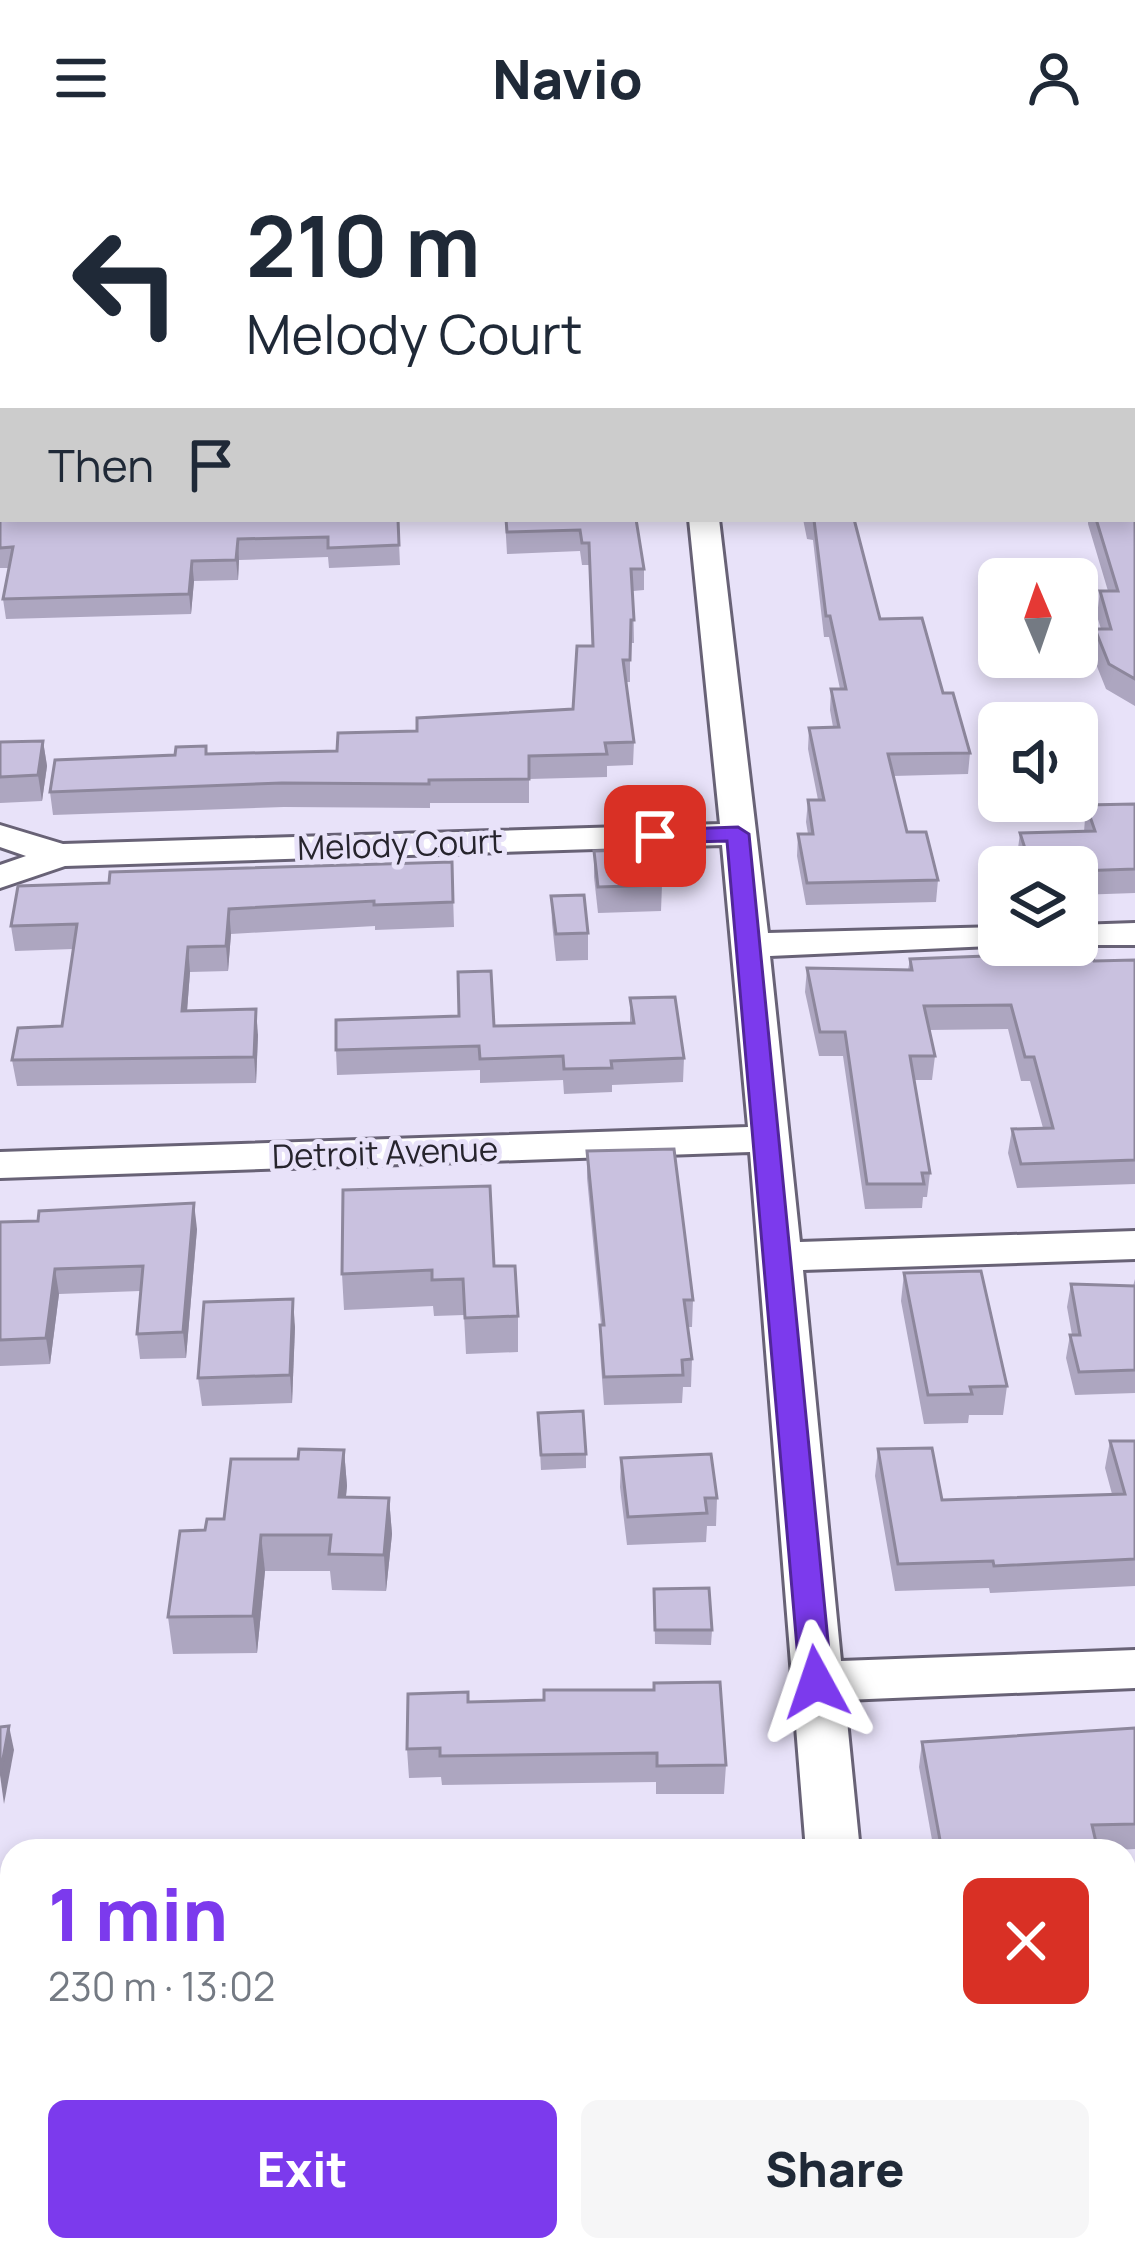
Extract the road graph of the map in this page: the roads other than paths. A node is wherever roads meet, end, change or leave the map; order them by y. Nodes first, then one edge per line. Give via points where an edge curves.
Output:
1 (704, 522) edge
2 (738, 834) junction
3 (0, 836) edge
4 (61, 855) junction
5 (0, 877) edge
6 (1135, 934) edge
7 (1098, 935) edge
8 (978, 939) edge
9 (748, 945) junction
10 (770, 1138) junction
11 (0, 1165) edge
12 (1135, 1244) edge
13 (780, 1257) junction
14 (1135, 1669) edge
15 (816, 1682) junction
16 (832, 1839) edge

1 - 2 street
2 - 4 street, Melody Court
2 - 9 street
3 - 4 street, Melody Court
4 - 5 street, Melody Court
6 - 7 street
8 - 9 street
9 - 10 street
10 - 11 street, Detroit Avenue
10 - 13 street
12 - 13 street
13 - 15 street
14 - 15 street
15 - 16 street

